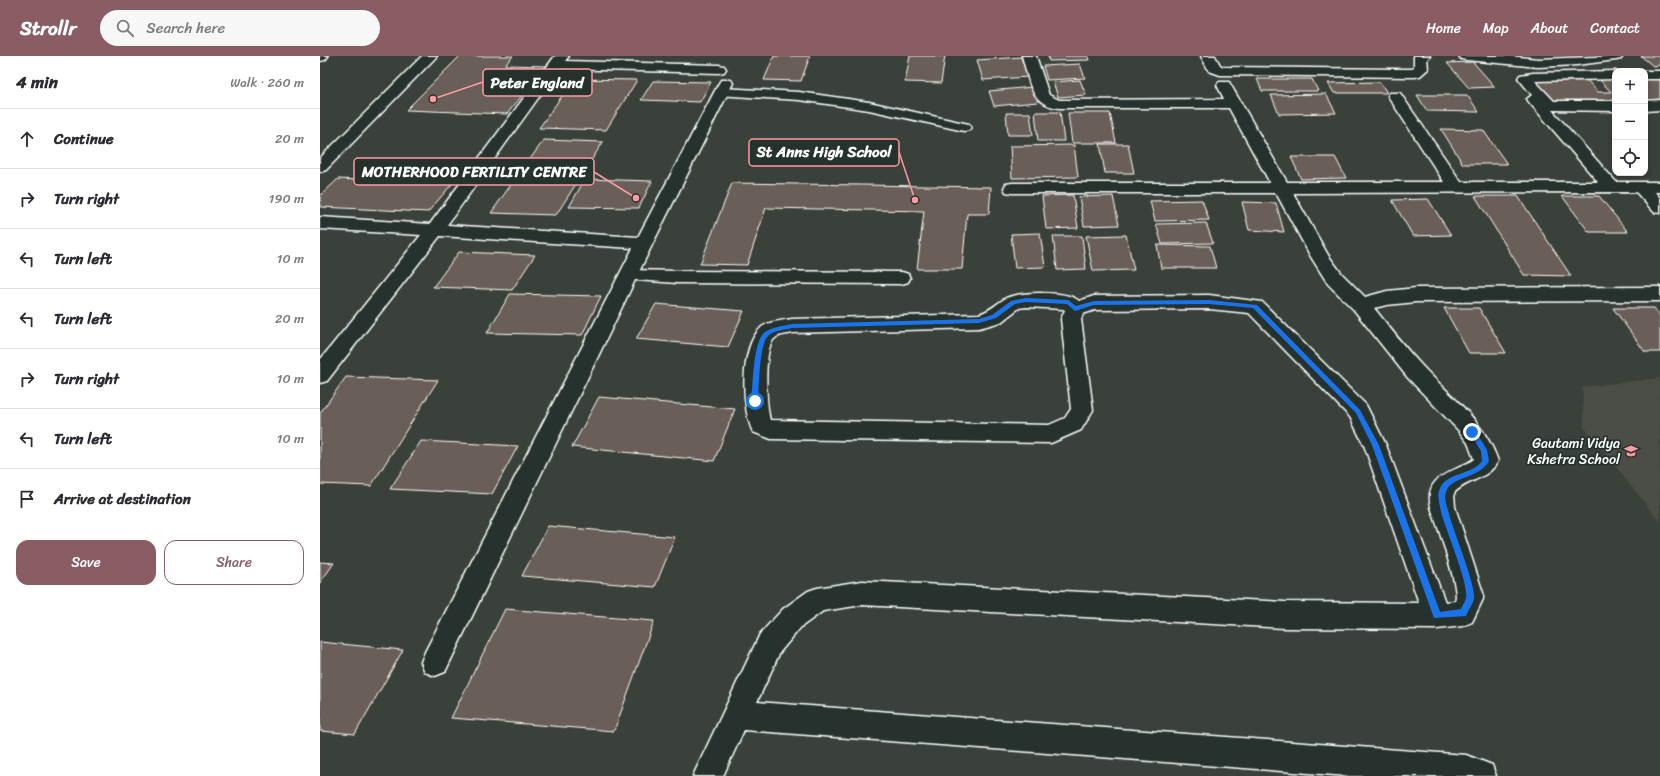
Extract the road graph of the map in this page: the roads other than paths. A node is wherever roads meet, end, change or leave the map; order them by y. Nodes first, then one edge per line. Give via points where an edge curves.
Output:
1 (430, 56) edge
2 (1029, 56) edge
3 (1208, 56) edge
4 (1423, 56) edge
5 (1466, 56) edge
6 (1616, 56) edge
7 (558, 61) edge
8 (1660, 74) edge
9 (1612, 75) edge
10 (1648, 75) edge
11 (722, 82) junction
12 (1519, 83) dead end
13 (1224, 84) dead end
14 (1395, 96) dead end
15 (1234, 103) junction
16 (1660, 105) edge
17 (1612, 106) edge
18 (1648, 106) edge
19 (964, 127) dead end
20 (320, 167) edge
21 (1455, 186) junction
22 (1611, 187) junction
23 (1641, 187) junction
24 (1660, 187) edge
25 (1012, 188) dead end
26 (1280, 189) junction
27 (1660, 208) edge
28 (320, 223) edge
29 (434, 231) junction
30 (644, 242) junction
31 (628, 275) junction
32 (902, 278) dead end
33 (1660, 294) edge
34 (1361, 305) junction
35 (1075, 308) junction
36 (320, 375) edge
37 (1437, 616) junction
38 (435, 662) dead end
39 (736, 715) junction
40 (708, 776) edge
41 (1481, 776) edge

1 - 20 street
2 - 15 street via 1042,96 1051,103
3 - 4 street via 1214,68 1220,71 1388,73 1418,72 1421,69 1420,58
5 - 6 street via 1538,63
7 - 11 street
7 - 29 street
8 - 10 street
9 - 17 street via 1525,78 1547,104 1553,106
11 - 19 lane via 876,107
11 - 30 street
12 - 22 street
13 - 15 street
14 - 21 street
15 - 26 street
16 - 18 street
21 - 22 street
21 - 26 street
22 - 23 street
23 - 24 street
23 - 27 street
25 - 26 street
26 - 34 street via 1335,279
28 - 29 street
29 - 30 street
29 - 36 street
30 - 31 street
31 - 32 lane
31 - 38 street
33 - 34 street via 1416,295 1387,298
34 - 37 street via 1415,373 1472,432 1484,450 1486,461 1481,468 1449,482 1442,492 1442,503 1468,584 1470,598 1463,613
35 - 35 street via 1071,320 1082,410 1073,424 1051,434 771,430 761,426 757,420 755,401 760,346 766,334 777,329 792,326 979,321 994,317 1013,302 1026,300 1068,302
35 - 37 street via 1094,303 1209,302 1255,307 1358,411 1375,445
37 - 39 street via 1285,615 862,593 817,600 792,618 770,643
39 - 40 street
39 - 41 street via 1466,770

